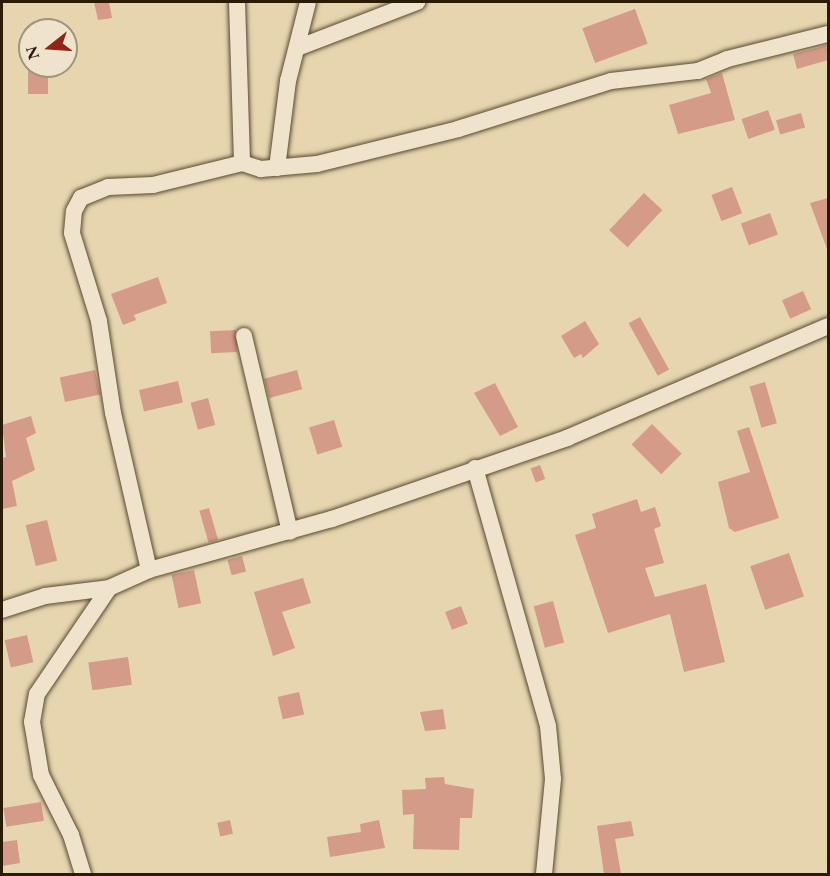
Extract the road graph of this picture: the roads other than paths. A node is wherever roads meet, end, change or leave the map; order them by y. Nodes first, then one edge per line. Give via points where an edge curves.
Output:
1 (237, 2) edge
2 (308, 2) edge
3 (417, 2) edge
4 (828, 34) edge
5 (297, 48) junction
6 (243, 163) junction
7 (277, 168) junction
8 (828, 326) edge
9 (244, 336) dead end
10 (475, 468) junction
11 (290, 532) junction
12 (148, 570) junction
13 (109, 588) junction
14 (2, 610) edge
15 (83, 874) edge
16 (544, 874) edge

1 - 6 street
2 - 5 street
3 - 5 street
4 - 7 street via 727,59 698,71 611,81 458,129 317,164
5 - 7 street
6 - 7 street
6 - 12 street via 153,185 93,191 74,211 77,256 101,331 113,413
8 - 10 street via 640,410
9 - 11 street
10 - 11 street
10 - 16 street via 548,726 553,779
11 - 12 street
12 - 13 street
13 - 14 street via 45,596
13 - 15 street via 37,694 32,722 41,775 71,835

